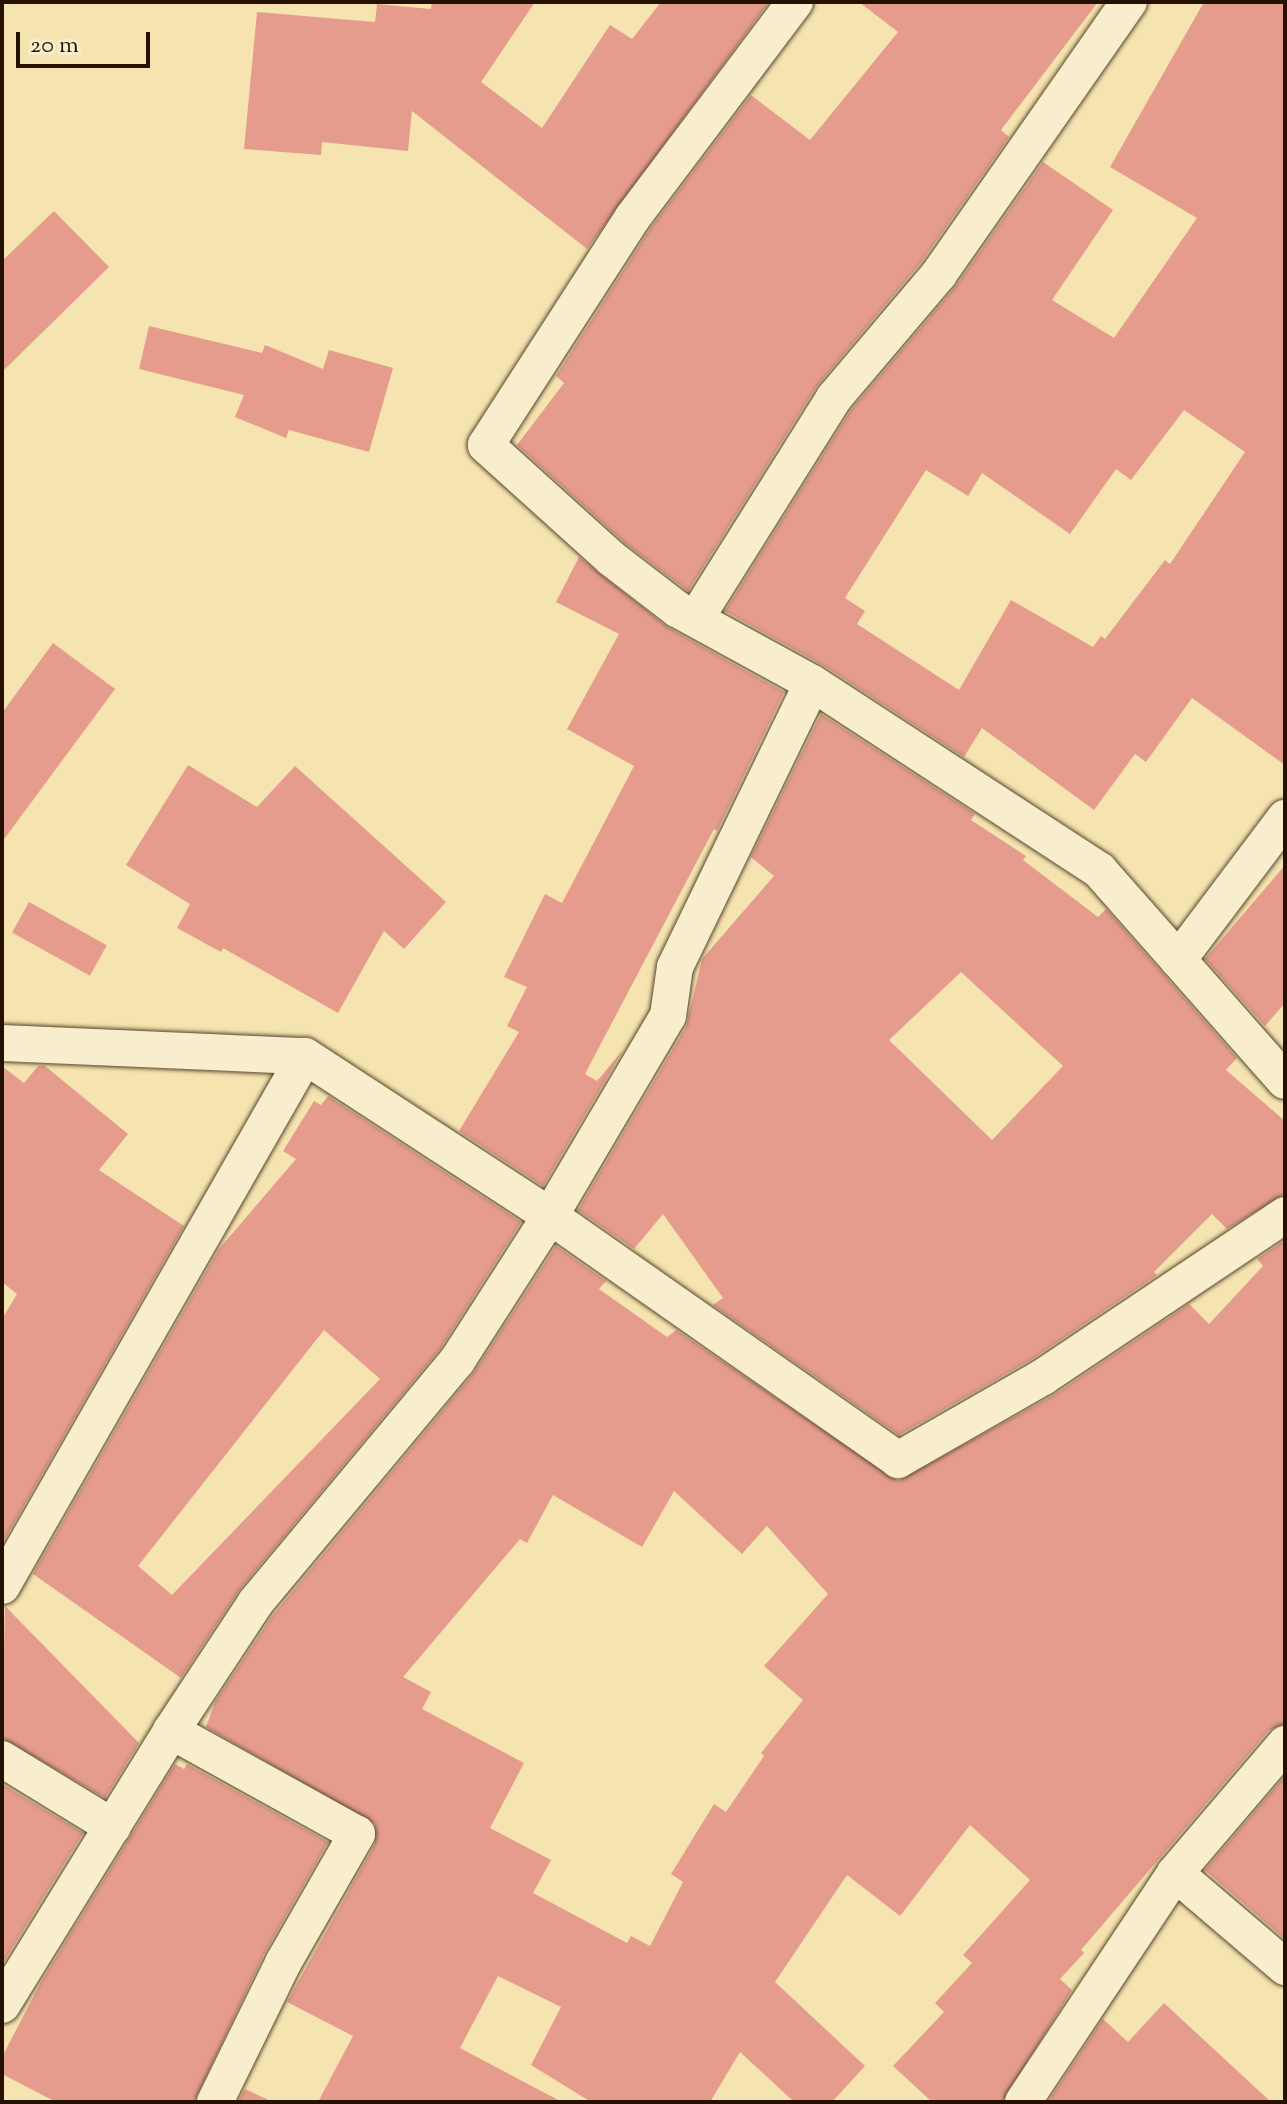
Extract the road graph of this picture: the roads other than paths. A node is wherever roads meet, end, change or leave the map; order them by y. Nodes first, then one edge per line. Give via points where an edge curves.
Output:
1 (795, 2) edge
2 (1129, 2) edge
3 (696, 618) junction
4 (812, 683) junction
5 (1285, 818) edge
6 (1178, 960) junction
7 (2, 1043) edge
8 (305, 1056) junction
9 (1285, 1081) edge
10 (1285, 1215) edge
11 (550, 1216) junction
12 (2, 1586) edge
13 (171, 1731) junction
14 (1285, 1744) edge
15 (2, 1759) edge
16 (113, 1827) junction
17 (1175, 1873) junction
18 (1285, 1967) edge
19 (2, 2005) edge
20 (215, 2102) edge
21 (1023, 2102) edge

1 - 3 street via 633,217 486,445 612,559
2 - 3 street via 939,274 834,398
3 - 4 street
4 - 6 street via 1099,870
4 - 11 street via 675,967 668,1016
5 - 6 street
6 - 9 street
7 - 8 street
8 - 11 street
8 - 12 street
10 - 11 street via 1043,1377 898,1460
11 - 13 street via 457,1361 256,1602
13 - 16 street
13 - 20 street via 357,1834 283,1963
14 - 17 street
15 - 16 street
16 - 19 street
17 - 18 street
17 - 21 street

